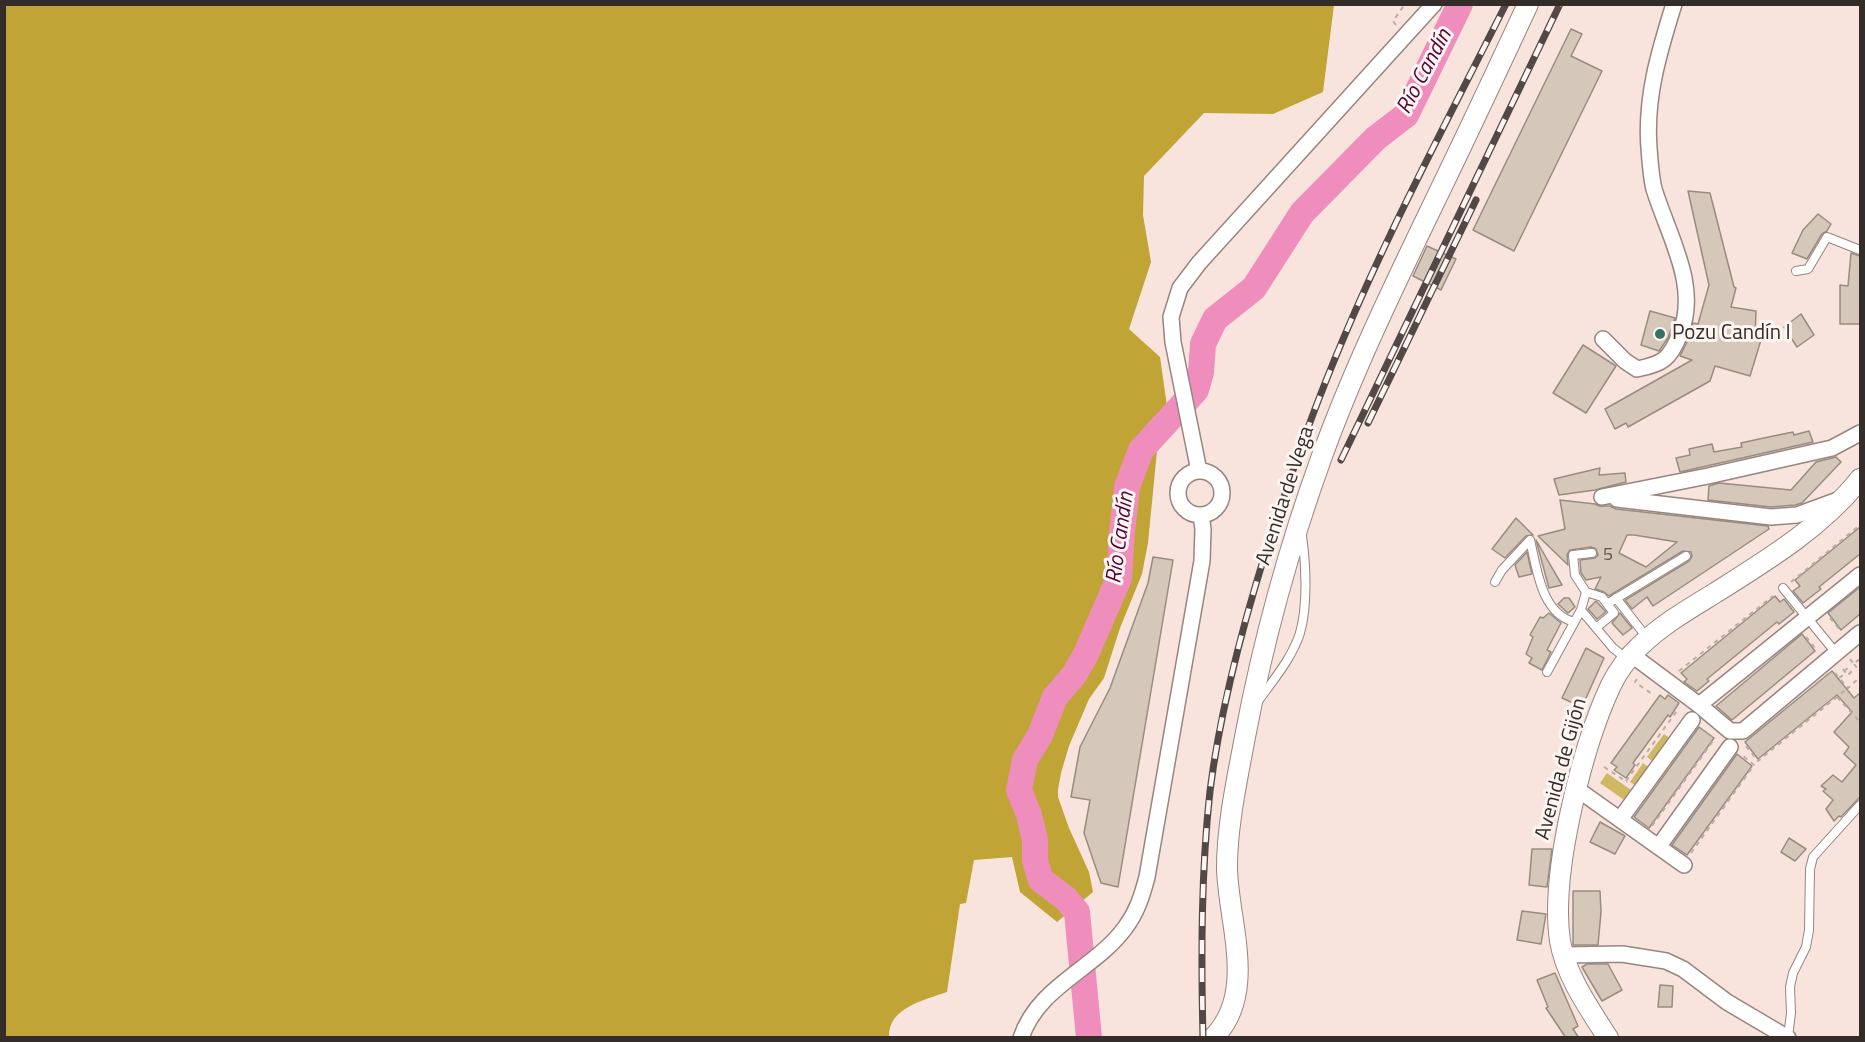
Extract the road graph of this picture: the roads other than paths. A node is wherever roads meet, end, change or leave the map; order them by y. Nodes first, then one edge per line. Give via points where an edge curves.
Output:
1 (1434, 4) edge
2 (1528, 4) edge
3 (1674, 4) edge
4 (1860, 250) edge
5 (1796, 271) dead end
6 (1603, 339) dead end
7 (1860, 433) edge
8 (1198, 471) junction
9 (1860, 479) edge
10 (1840, 499) junction
11 (1201, 515) junction
12 (1300, 524) junction
13 (1592, 554) dead end
14 (1686, 556) dead end
15 (1860, 575) edge
16 (1495, 582) dead end
17 (1781, 590) road end
18 (1586, 592) junction
19 (1616, 598) junction
20 (1607, 604) junction
21 (1581, 610) junction
22 (1574, 622) junction
23 (1802, 622) junction
24 (1596, 628) junction
25 (1854, 630) edge
26 (1648, 639) junction
27 (1826, 655) junction
28 (1633, 663) junction
29 (1547, 672) dead end
30 (1699, 705) junction
31 (1250, 711) junction
32 (1692, 720) road end
33 (1736, 737) junction
34 (1577, 789) junction
35 (1860, 805) edge
36 (1621, 818) junction
37 (1659, 846) junction
38 (1685, 862) road end
39 (1564, 955) junction
40 (1215, 1035) edge
41 (1788, 1037) edge
42 (1021, 1038) edge
43 (1608, 1038) edge

1 - 8 street via 1198,263 1180,288 1171,317 1173,342
2 - 12 street, Avenida de Vega via 1366,348 1322,455
3 - 6 street via 1650,95 1649,147 1654,187 1687,294 1684,326 1673,352 1656,365 1637,369
4 - 5 lane via 1827,237 1808,269
7 - 10 street via 1832,448 1602,497 1771,517 1797,515
8 - 11 street via 1185,477 1178,498 1186,511
8 - 11 street via 1217,478 1222,491 1219,505
9 - 10 street, Avenida de Gijón
10 - 26 street, Avenida de Gijón via 1782,549
11 - 42 street via 1202,561 1141,900 1114,940 1034,1012
12 - 31 street, Avenida de Vega
12 - 31 lane via 1305,596 1300,633 1283,667
13 - 18 lane via 1573,555 1575,575
14 - 19 lane
15 - 23 street
16 - 22 lane via 1530,540 1544,592 1554,612
17 - 23 lane
18 - 20 lane via 1602,597
18 - 21 lane
19 - 20 lane
19 - 26 lane
20 - 24 lane via 1614,613
21 - 22 lane
21 - 24 lane
22 - 29 lane
23 - 27 lane
23 - 30 street
24 - 28 lane
25 - 27 street
26 - 28 street, Avenida de Gijón
27 - 33 street
28 - 30 street
28 - 34 street, Avenida de Gijón via 1612,683
30 - 33 street
31 - 40 street, Avenida de Vega via 1227,869 1238,959 1236,985 1232,1007
32 - 36 street
33 - 37 street
34 - 36 street
34 - 39 street, Avenida de Gijón via 1564,848 1560,890
35 - 41 lane via 1813,857 1809,930 1790,987
36 - 37 street
37 - 38 street
39 - 41 street via 1622,954 1666,961
39 - 43 street, Avenida de Gijón

